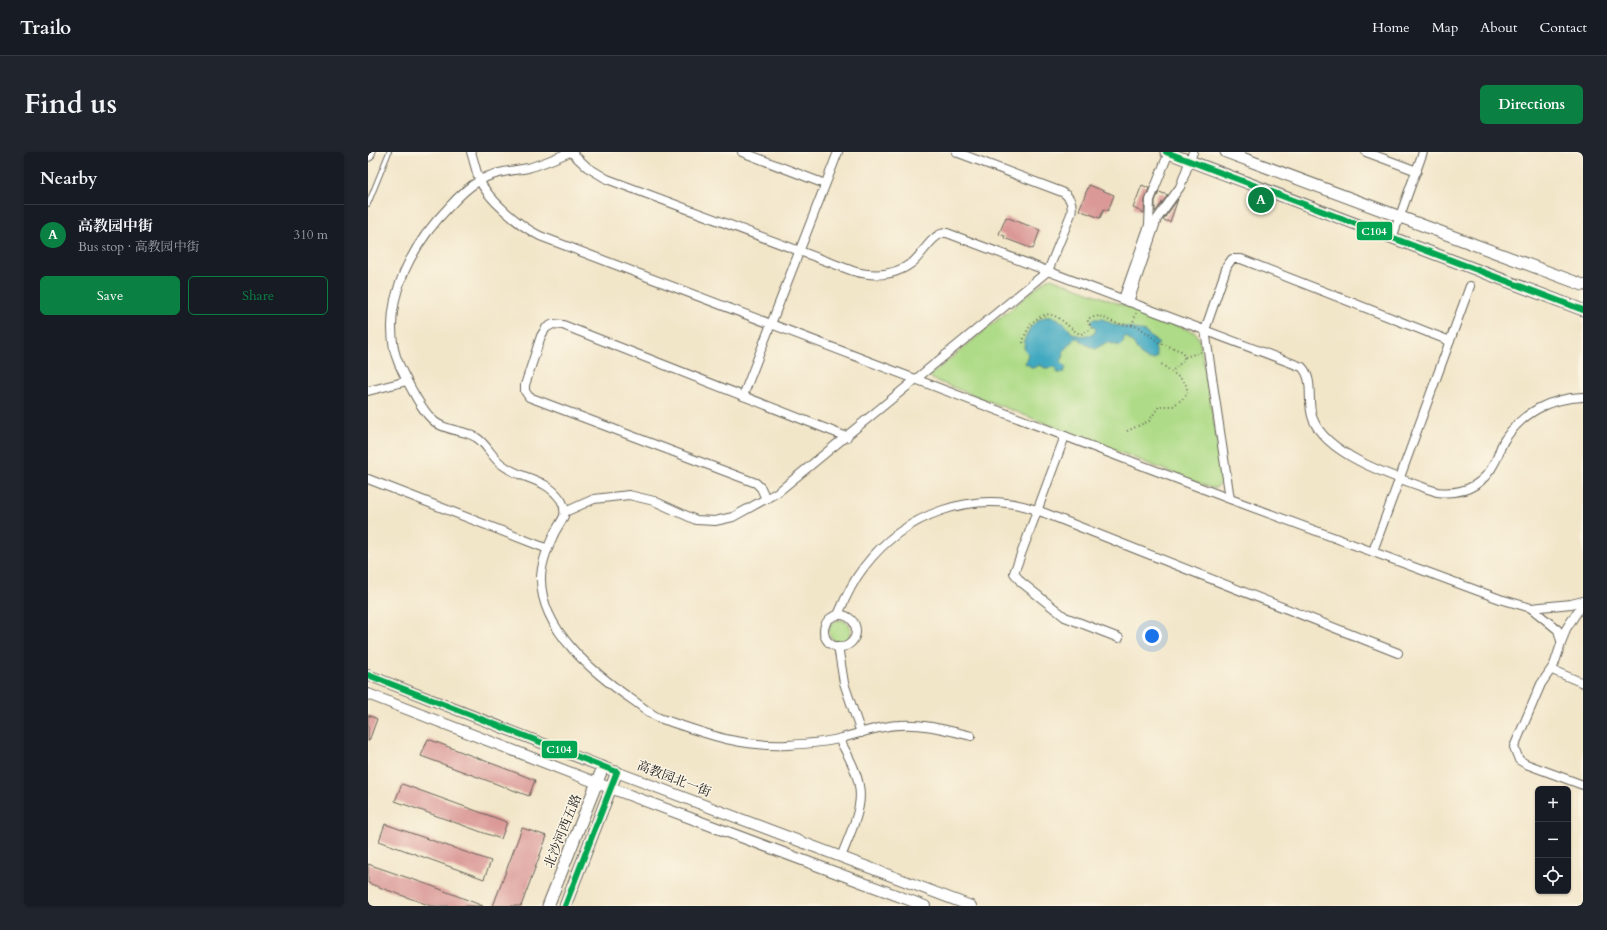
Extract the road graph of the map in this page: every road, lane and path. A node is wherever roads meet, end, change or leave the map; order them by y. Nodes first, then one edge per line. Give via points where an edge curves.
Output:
1 (369, 152) edge
2 (389, 152) edge
3 (472, 152) edge
4 (570, 152) edge
5 (742, 152) edge
6 (838, 152) edge
7 (956, 152) edge
8 (1168, 152) edge
9 (1226, 152) edge
10 (1366, 152) edge
11 (1423, 152) edge
12 (368, 155) edge
13 (557, 155) edge
14 (1191, 157) edge
15 (1417, 171) junction
16 (480, 180) junction
17 (825, 184) junction
18 (368, 204) edge
19 (1400, 216) junction
20 (1392, 238) junction
21 (799, 251) junction
22 (1048, 271) junction
23 (1583, 285) edge
24 (1470, 286) dead end
25 (1126, 300) junction
26 (1138, 305) junction
27 (1583, 310) edge
28 (771, 323) junction
29 (1132, 325) junction
30 (1205, 330) junction
31 (1450, 341) junction
32 (1024, 343) dead end
33 (1208, 350) junction
34 (1185, 357) junction
35 (1160, 363) dead end
36 (1171, 372) junction
37 (916, 380) junction
38 (407, 381) junction
39 (368, 391) edge
40 (743, 396) junction
41 (1583, 397) edge
42 (1127, 431) dead end
43 (1065, 436) junction
44 (847, 437) junction
45 (1401, 478) junction
46 (368, 479) edge
47 (766, 499) junction
48 (1230, 499) junction
49 (1037, 510) junction
50 (565, 512) junction
51 (548, 549) junction
52 (1373, 551) junction
53 (1583, 602) edge
54 (1531, 608) junction
55 (838, 614) junction
56 (1119, 638) dead end
57 (1561, 641) junction
58 (838, 646) junction
59 (1398, 653) dead end
60 (1552, 670) junction
61 (368, 675) edge
62 (1583, 683) edge
63 (368, 694) edge
64 (861, 733) junction
65 (971, 736) dead end
66 (839, 739) junction
67 (603, 767) junction
68 (617, 772) junction
69 (597, 784) junction
70 (1583, 785) edge
71 (611, 789) junction
72 (841, 857) junction
73 (548, 906) edge
74 (565, 906) edge
75 (925, 906) edge
76 (971, 906) edge

1 - 12 main road
2 - 18 lane
3 - 16 street
4 - 13 street
4 - 21 street via 587,167 607,178
5 - 17 street
6 - 17 street
7 - 22 street via 1062,192 1070,199 1072,214
8 - 14 main road
8 - 25 street via 1150,200 1149,225
9 - 19 main road
10 - 15 street
11 - 15 street
13 - 16 street via 527,168 495,174
14 - 20 main road
14 - 25 street via 1177,193 1157,219
15 - 19 street
16 - 28 street via 499,206 540,236
16 - 38 street via 462,194 434,223 406,267 397,294 393,326 395,352
17 - 21 street
19 - 20 street
19 - 23 main road
20 - 27 main road
21 - 22 street via 860,273 893,273 912,263 937,236 944,233
21 - 28 street
22 - 25 street
22 - 37 street
24 - 31 street
25 - 26 street
26 - 29 path
26 - 30 street
28 - 37 street
28 - 40 street
29 - 32 path via 1114,323 1104,316 1092,316 1088,321 1091,330 1082,334 1058,317 1047,315 1031,324 1024,337
29 - 34 path via 1144,330 1160,343 1176,348
30 - 31 street via 1227,266 1236,258
30 - 33 street
30 - 45 street via 1302,367 1309,377 1311,415 1325,437 1350,457
31 - 45 street
33 - 34 path
33 - 48 street
34 - 36 path
35 - 36 path
36 - 42 path via 1187,384 1188,391 1185,397 1173,406 1159,406 1149,421
37 - 43 street
37 - 44 street
38 - 39 street
38 - 50 street via 433,420 443,427 478,438 501,465 515,473 532,477 548,487 560,499
40 - 44 street
40 - 47 street via 559,323 543,332 524,388 532,398 756,483
41 - 45 street via 1548,403 1526,417 1504,440 1495,462 1482,481 1470,488 1451,494 1437,492
43 - 48 street
43 - 49 street
44 - 47 street via 787,486
45 - 52 street
46 - 51 street
47 - 50 street via 733,517 715,521 696,520 654,501 629,495 594,499
48 - 52 street
49 - 55 street via 1010,502 982,501 950,507 926,516 886,544 870,560 858,576
49 - 56 street via 1015,568 1016,577 1065,617
49 - 59 street
50 - 51 street
51 - 66 street via 542,584 548,610 557,628 592,669 658,717 711,737 741,743 788,745
52 - 54 street via 1500,599
53 - 54 street
53 - 57 street
54 - 57 street via 1558,630
55 - 58 street via 828,620 824,629 830,644
55 - 58 street via 852,620 856,630 850,643
57 - 60 street
58 - 64 street via 844,683
60 - 62 street
60 - 70 street via 1541,684 1515,742 1514,752 1519,760 1526,764
61 - 67 street, 高教园北一街
63 - 69 street
64 - 65 street via 886,726 912,724
64 - 66 street
66 - 72 street via 857,775 862,796 857,817
67 - 68 street, 高教园北一街
67 - 69 main road, 北沙河西五路
68 - 71 main road
68 - 72 street, 高教园北一街
69 - 71 street
69 - 73 main road, 北沙河西五路
71 - 74 main road
71 - 75 street
72 - 76 street, 高教园北一街

